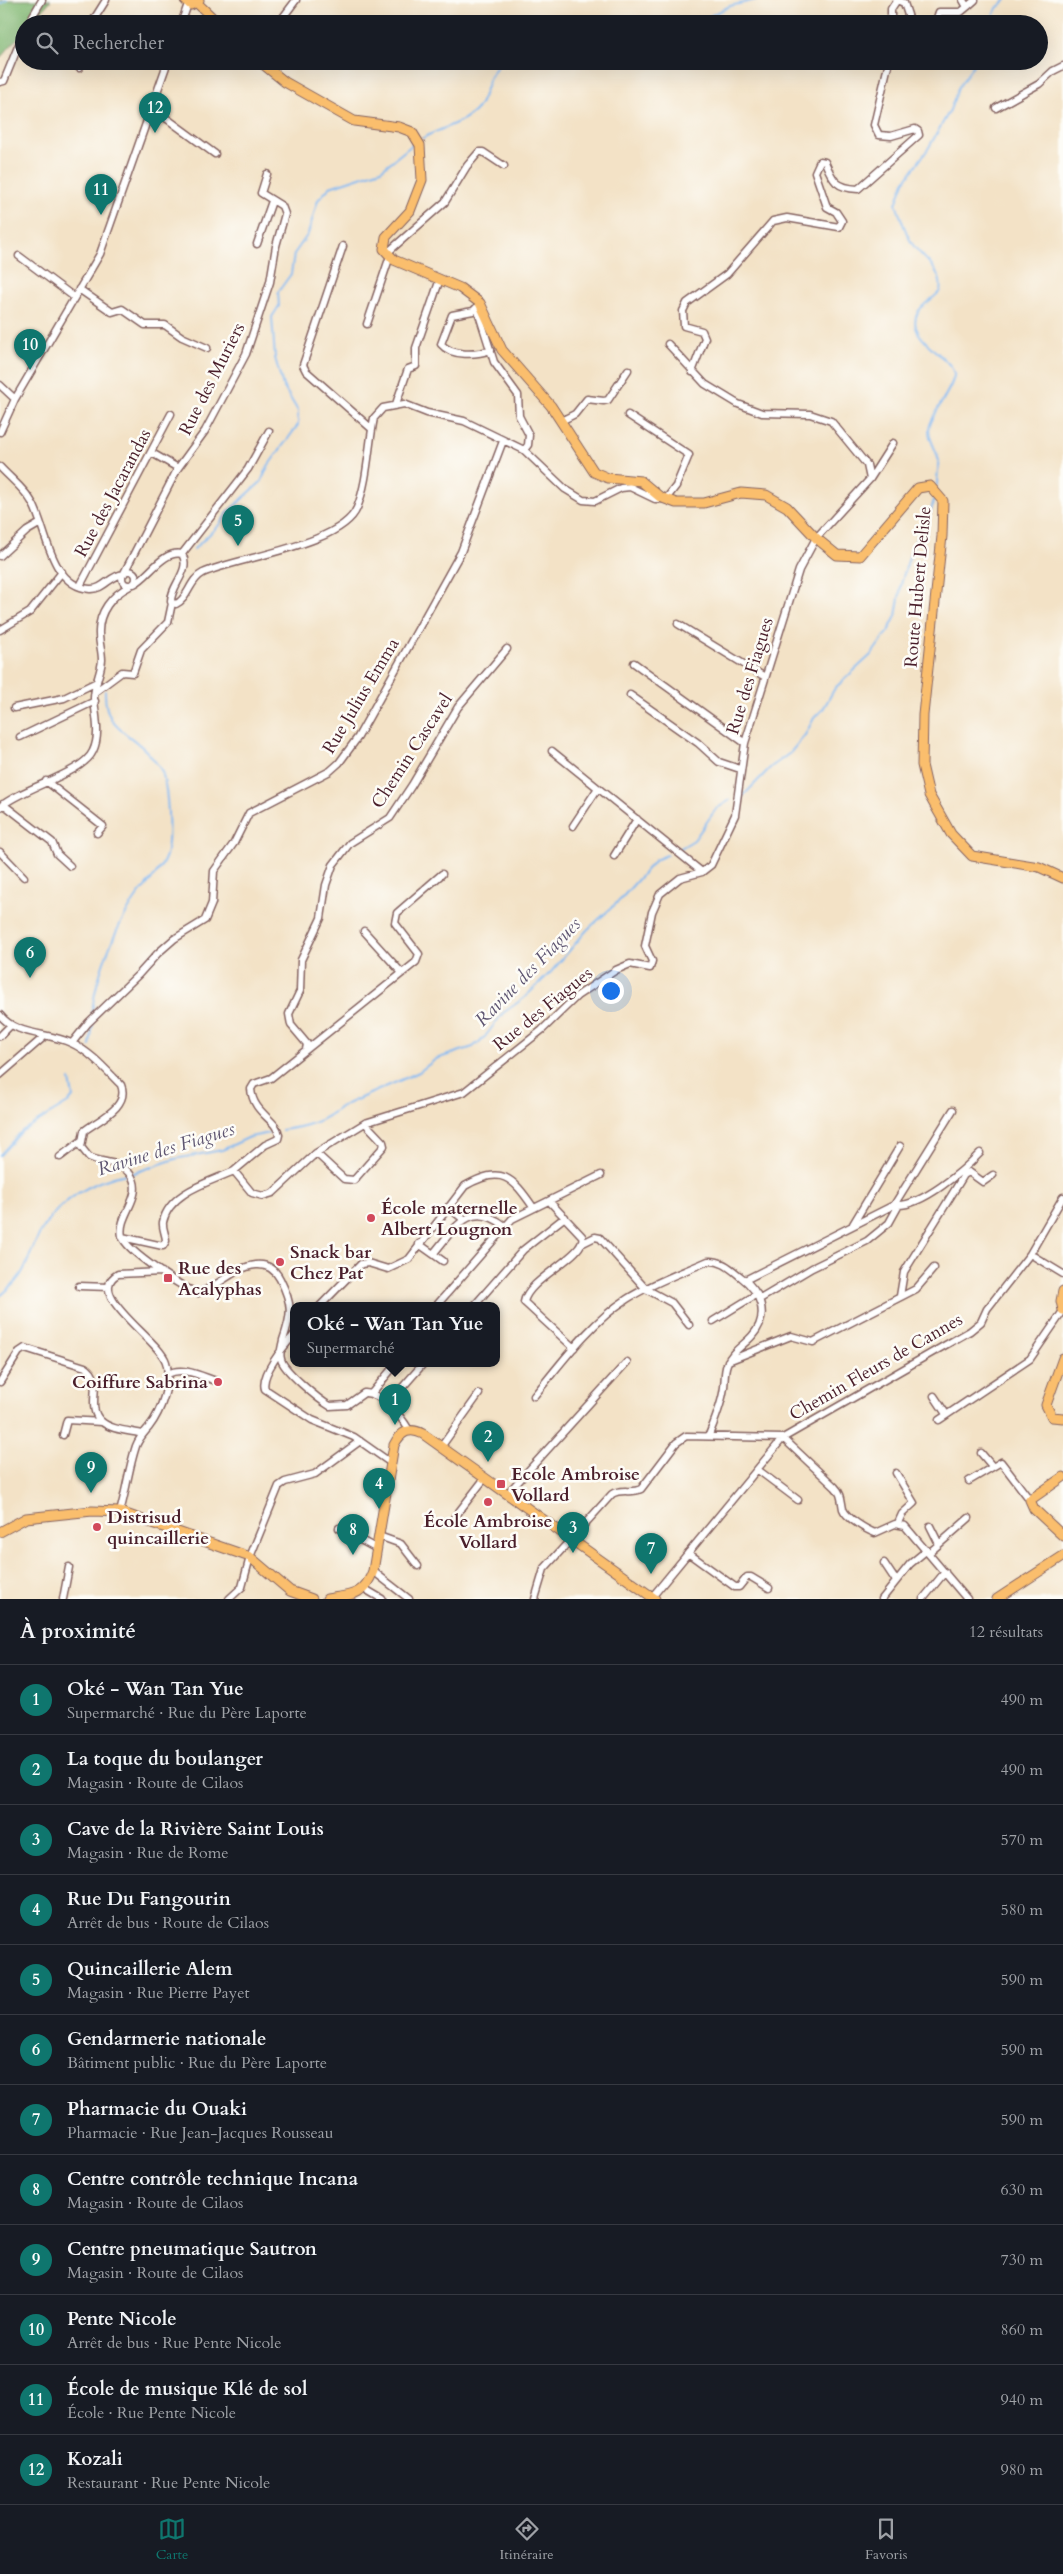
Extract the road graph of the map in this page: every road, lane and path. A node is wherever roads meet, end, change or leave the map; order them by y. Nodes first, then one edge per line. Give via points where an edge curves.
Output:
1 (42, 0) edge
2 (106, 0) edge
3 (296, 0) edge
4 (963, 0) edge
5 (975, 0) edge
6 (192, 2) edge
7 (967, 7) junction
8 (33, 15) edge
9 (97, 15) edge
10 (186, 15) edge
11 (208, 15) edge
12 (285, 15) edge
13 (892, 15) edge
14 (908, 15) edge
15 (938, 15) edge
16 (15, 52) edge
17 (1063, 66) edge
18 (165, 70) edge
19 (270, 70) edge
20 (887, 70) edge
21 (2, 81) edge
22 (151, 107) junction
23 (996, 108) dead end
24 (216, 154) dead end
25 (504, 166) dead end
26 (266, 174) dead end
27 (272, 201) junction
28 (257, 244) dead end
29 (343, 246) dead end
30 (389, 254) junction
31 (19, 256) dead end
32 (440, 279) junction
33 (79, 289) junction
34 (74, 297) junction
35 (479, 306) junction
36 (367, 324) dead end
37 (668, 344) dead end
38 (207, 348) dead end
39 (491, 350) junction
40 (628, 370) dead end
41 (692, 372) junction
42 (0, 385) edge
43 (15, 399) junction
44 (396, 404) junction
45 (171, 414) dead end
46 (628, 415) dead end
47 (561, 421) junction
48 (372, 429) junction
49 (269, 431) dead end
50 (0, 432) edge
51 (503, 441) junction
52 (893, 443) dead end
53 (524, 450) junction
54 (152, 453) junction
55 (0, 468) edge
56 (178, 468) junction
57 (870, 479) junction
58 (666, 499) junction
59 (39, 524) junction
60 (816, 538) junction
61 (182, 554) junction
62 (0, 556) edge
63 (148, 571) junction
64 (62, 572) junction
65 (126, 576) junction
66 (132, 585) junction
67 (80, 586) junction
68 (172, 603) junction
69 (678, 624) dead end
70 (0, 630) edge
71 (507, 650) dead end
72 (634, 663) dead end
73 (765, 677) junction
74 (97, 682) junction
75 (95, 692) junction
76 (630, 695) dead end
77 (95, 701) junction
78 (14, 708) dead end
79 (20, 737) dead end
80 (745, 744) junction
81 (552, 751) dead end
82 (740, 769) junction
83 (46, 781) junction
84 (598, 788) junction
85 (2, 806) edge
86 (637, 818) junction
87 (573, 826) dead end
88 (97, 833) dead end
89 (0, 852) edge
90 (614, 856) dead end
91 (70, 866) dead end
92 (702, 872) junction
93 (442, 874) dead end
94 (24, 877) dead end
95 (1063, 878) edge
96 (364, 930) dead end
97 (402, 974) junction
98 (0, 1015) edge
99 (11, 1025) junction
100 (0, 1036) edge
101 (45, 1036) junction
102 (72, 1043) junction
103 (306, 1050) junction
104 (0, 1075) edge
105 (953, 1110) dead end
106 (365, 1123) junction
107 (81, 1141) junction
108 (900, 1146) dead end
109 (316, 1153) junction
110 (980, 1153) dead end
111 (60, 1157) dead end
112 (234, 1171) junction
113 (601, 1175) dead end
114 (993, 1175) dead end
115 (1063, 1197) edge
116 (550, 1202) junction
117 (897, 1205) junction
118 (448, 1207) junction
119 (533, 1207) junction
120 (565, 1217) junction
121 (463, 1219) junction
122 (853, 1225) junction
123 (505, 1226) junction
124 (122, 1237) junction
125 (583, 1243) junction
126 (419, 1244) junction
127 (433, 1254) junction
128 (1030, 1254) junction
129 (443, 1261) dead end
130 (934, 1268) dead end
131 (162, 1272) junction
132 (1063, 1274) edge
133 (745, 1280) junction
134 (79, 1286) dead end
135 (108, 1287) junction
136 (646, 1289) junction
137 (1063, 1291) edge
138 (758, 1296) junction
139 (900, 1296) junction
140 (290, 1302) edge
141 (324, 1302) edge
142 (439, 1302) edge
143 (478, 1302) edge
144 (1063, 1311) edge
145 (290, 1319) edge
146 (713, 1321) dead end
147 (689, 1325) dead end
148 (290, 1340) edge
149 (574, 1348) junction
150 (281, 1350) junction
151 (1063, 1358) edge
152 (728, 1361) junction
153 (627, 1362) dead end
154 (394, 1367) edge
155 (420, 1367) edge
156 (168, 1374) junction
157 (216, 1381) dead end
158 (0, 1382) edge
159 (371, 1394) junction
160 (479, 1394) dead end
161 (534, 1396) dead end
162 (934, 1396) dead end
163 (386, 1405) junction
164 (946, 1414) junction
165 (1063, 1418) edge
166 (939, 1420) dead end
167 (102, 1422) junction
168 (409, 1430) junction
169 (143, 1434) junction
170 (709, 1435) junction
171 (63, 1436) dead end
172 (783, 1438) junction
173 (360, 1441) junction
174 (441, 1447) junction
175 (980, 1453) dead end
176 (391, 1463) junction
177 (992, 1466) junction
178 (758, 1470) junction
179 (896, 1473) dead end
180 (1063, 1477) edge
181 (486, 1478) junction
182 (969, 1481) dead end
183 (508, 1494) junction
184 (798, 1500) dead end
185 (1030, 1500) junction
186 (120, 1512) junction
187 (454, 1518) dead end
188 (969, 1518) dead end
189 (898, 1523) junction
190 (930, 1526) dead end
191 (339, 1528) dead end
192 (0, 1532) edge
193 (379, 1536) junction
194 (1063, 1536) edge
195 (572, 1538) junction
196 (940, 1544) junction
197 (376, 1550) junction
198 (928, 1552) junction
199 (688, 1553) junction
200 (1063, 1556) edge
201 (250, 1557) junction
202 (884, 1563) dead end
203 (418, 1566) dead end
204 (69, 1567) dead end
205 (373, 1571) junction
206 (945, 1572) junction
207 (896, 1581) junction
208 (769, 1588) dead end
209 (365, 1589) junction
210 (653, 1598) edge
211 (63, 1599) edge
212 (229, 1599) edge
213 (312, 1599) edge
214 (327, 1599) edge
215 (369, 1599) edge
216 (382, 1599) edge
217 (409, 1599) edge
218 (535, 1599) edge
219 (882, 1599) edge
220 (923, 1599) edge
221 (967, 1599) edge
222 (997, 1599) edge

1 - 8 street
2 - 9 street
3 - 12 street
4 - 7 street
5 - 7 street
6 - 10 street
6 - 11 main road
7 - 15 street via 961,12 939,12
13 - 14 street via 897,0 904,3
16 - 21 street
17 - 23 street via 1039,84
18 - 22 street
19 - 30 main road via 285,82 354,121 412,132 420,145 422,180 410,211 386,237 384,249
20 - 41 street via 874,126 879,135 891,136 915,129 919,135 858,189 844,188 832,179 825,162 820,161 815,172 827,208 842,220 839,227 787,218 772,221 727,274 687,303 683,311 684,326 702,331 705,338
22 - 24 street
22 - 33 street via 100,254
25 - 30 street via 479,152 445,202
26 - 27 street, Rue des Muriers via 261,194
27 - 28 street
27 - 56 street, Rue des Muriers via 282,206 285,214 260,317 246,354 220,405 192,452
29 - 48 street via 303,365
30 - 32 main road, Route Hubert Delisle via 394,260
30 - 36 street
31 - 34 street
32 - 35 main road, Route Hubert Delisle via 469,293
32 - 44 street via 416,348 418,362 408,369
33 - 34 street
33 - 38 street via 112,312 122,309 145,324 167,326
34 - 43 street
35 - 39 street
35 - 39 street via 472,312 454,313 441,344 450,350 466,353
35 - 47 main road, Route Hubert Delisle via 502,350
37 - 41 street
39 - 53 street via 494,362 518,395 519,416 529,435 528,446
40 - 47 street via 608,400 587,399 575,414
41 - 57 street via 721,396 752,410 770,414 810,414 831,422 867,465
42 - 43 street
43 - 50 street
44 - 48 street via 378,411
44 - 51 street via 464,421
45 - 54 street, Rue des Jacarandas
46 - 58 street via 689,455 676,486
47 - 58 main road, Route Hubert Delisle via 594,472 608,478 641,481
48 - 68 street via 361,494 353,515 345,524 309,541 200,574 180,602
49 - 61 street via 248,469
51 - 53 street
51 - 102 street, Rue Julius Emma via 461,552 358,737 330,771 249,813 234,843 214,871 212,903 205,920 158,953
52 - 57 street, Rue des Fiagues
53 - 58 street via 565,489 583,500 595,501 630,486 655,500
54 - 56 street
54 - 67 street, Rue des Jacarandas
55 - 59 street via 32,502
56 - 65 street, Rue des Muriers
57 - 60 street, Rue des Fiagues
58 - 60 main road, Route Hubert Delisle via 676,503 704,503 741,493 766,495 787,507
59 - 62 street via 27,530
59 - 64 street
60 - 73 street, Rue des Fiagues via 799,570
60 - 95 main road, Route Hubert Delisle via 837,555 860,556 918,488 930,486 943,501 923,715 922,765 929,795 951,834 972,856 1039,867
61 - 63 street via 172,555
61 - 68 street via 185,564 172,592
63 - 65 street
63 - 66 street
64 - 67 street
64 - 70 street via 30,612
65 - 66 street
65 - 66 street via 137,578
65 - 67 street via 112,578 94,588
65 - 74 street via 100,620 102,660
68 - 75 street via 168,622 141,650 133,673 122,672
69 - 73 street
71 - 103 street, Chemin Cascavel via 458,707 390,818 350,843 332,865 321,918 301,960 300,992 289,1014 291,1024 307,1044
72 - 80 street
73 - 80 street, Rue des Fiagues
74 - 75 street
74 - 78 street via 64,698
75 - 77 street
76 - 82 street via 698,743 719,762
77 - 79 street
77 - 83 street via 96,740 90,757 81,766
80 - 82 street, Rue des Fiagues
81 - 84 street
82 - 92 street, Rue des Fiagues via 735,815 711,865
83 - 85 street
83 - 88 street via 103,826
84 - 86 street
84 - 87 street
85 - 91 street via 52,842 57,854
86 - 90 street
86 - 92 street
89 - 94 street
92 - 106 street, Rue des Fiagues via 680,878 660,894 644,946 652,961 650,968 630,964 577,996 542,1030 464,1092
93 - 97 street via 397,913 395,923 419,954 416,962
96 - 97 street
97 - 103 street
98 - 99 street
99 - 100 street
99 - 101 street
101 - 102 street
101 - 104 street
102 - 107 street via 92,1056 124,1091 117,1107 84,1131
103 - 112 street via 274,1075 252,1087 256,1106 276,1126 279,1135
105 - 117 street
106 - 109 street, Rue des Fiagues
106 - 109 street via 384,1146 354,1180 344,1179
107 - 111 street
107 - 124 street via 88,1157 123,1167 131,1176 134,1197
108 - 122 street
109 - 112 street, Rue des Fiagues via 280,1187 263,1196 252,1193
110 - 117 street via 950,1182
112 - 124 street via 178,1198 164,1217 162,1227 166,1241 163,1246
113 - 116 street
114 - 139 street via 983,1182 970,1172 964,1176 904,1272
115 - 128 street, Chemin Fleurs de Cannes
116 - 119 street
116 - 120 street
117 - 122 street
117 - 138 street via 889,1223 880,1233
118 - 119 street via 465,1186 491,1176 504,1177 517,1184
118 - 121 street
118 - 126 street
119 - 123 street
120 - 125 street via 582,1236
120 - 143 street via 523,1250
121 - 123 street via 487,1214
121 - 127 street
122 - 133 street
123 - 142 street
124 - 131 street via 137,1254
125 - 136 street via 600,1238
125 - 149 street via 579,1250 528,1292 524,1302
126 - 127 street
126 - 141 street via 408,1259 392,1268 384,1269 368,1262 357,1266
127 - 129 street
128 - 132 street
128 - 172 street, Chemin Fleurs de Cannes via 981,1322 970,1331
130 - 139 street via 920,1285
131 - 135 street via 118,1274 112,1277
131 - 140 street via 198,1293 234,1272 253,1265 265,1265 272,1268
133 - 136 street via 722,1263 713,1261
133 - 138 street
134 - 135 street
135 - 156 street via 111,1299 122,1314 164,1355
136 - 147 street via 672,1303
136 - 149 street via 621,1303
137 - 144 main road
138 - 146 street
138 - 152 street via 762,1310 758,1328
139 - 152 street via 813,1342 791,1336
144 - 164 street via 1030,1359
145 - 150 street
148 - 150 street
149 - 161 street
150 - 159 street via 285,1367 330,1406 347,1405 360,1395
150 - 173 street via 264,1380 265,1389 308,1418
151 - 165 main road via 1046,1405 1052,1417
152 - 170 street via 724,1388
153 - 183 street
154 - 159 street
155 - 163 street
156 - 157 street via 174,1370 184,1371
156 - 169 street via 159,1407
158 - 167 street via 19,1352 28,1349 84,1367 96,1382 95,1410
159 - 163 street
160 - 174 street
162 - 164 street
163 - 168 street via 402,1418
164 - 166 street
167 - 169 street
167 - 171 street via 67,1420
168 - 174 main road via 423,1434
168 - 176 main road via 397,1439
169 - 186 street via 135,1449
170 - 172 street
170 - 195 street via 681,1439 641,1489 612,1494
172 - 178 street
172 - 189 street via 836,1486 844,1512 869,1531 879,1533
173 - 176 street
173 - 201 street via 315,1474 281,1483
174 - 181 main road
175 - 177 street
176 - 193 main road
177 - 182 street
177 - 185 street via 998,1462 1004,1464
178 - 184 street
178 - 199 street
179 - 189 street via 914,1503
180 - 185 main road
181 - 183 main road
181 - 187 street
183 - 195 main road
185 - 194 main road via 1034,1509
186 - 192 main road via 92,1511 26,1518
186 - 201 main road
188 - 196 street
189 - 198 street via 907,1528
190 - 196 street
191 - 197 street
193 - 197 main road
193 - 203 street via 401,1544
195 - 210 main road
195 - 218 street via 544,1569
196 - 198 street
197 - 205 main road
198 - 206 street
198 - 207 street via 912,1561
199 - 208 street via 735,1587 750,1577
199 - 210 street
200 - 222 main road
201 - 212 street via 242,1587
201 - 213 main road via 290,1591
202 - 207 street
204 - 211 street
205 - 209 main road
205 - 217 street
206 - 220 street
206 - 221 street
207 - 219 street
209 - 214 main road
209 - 215 street
209 - 216 street

